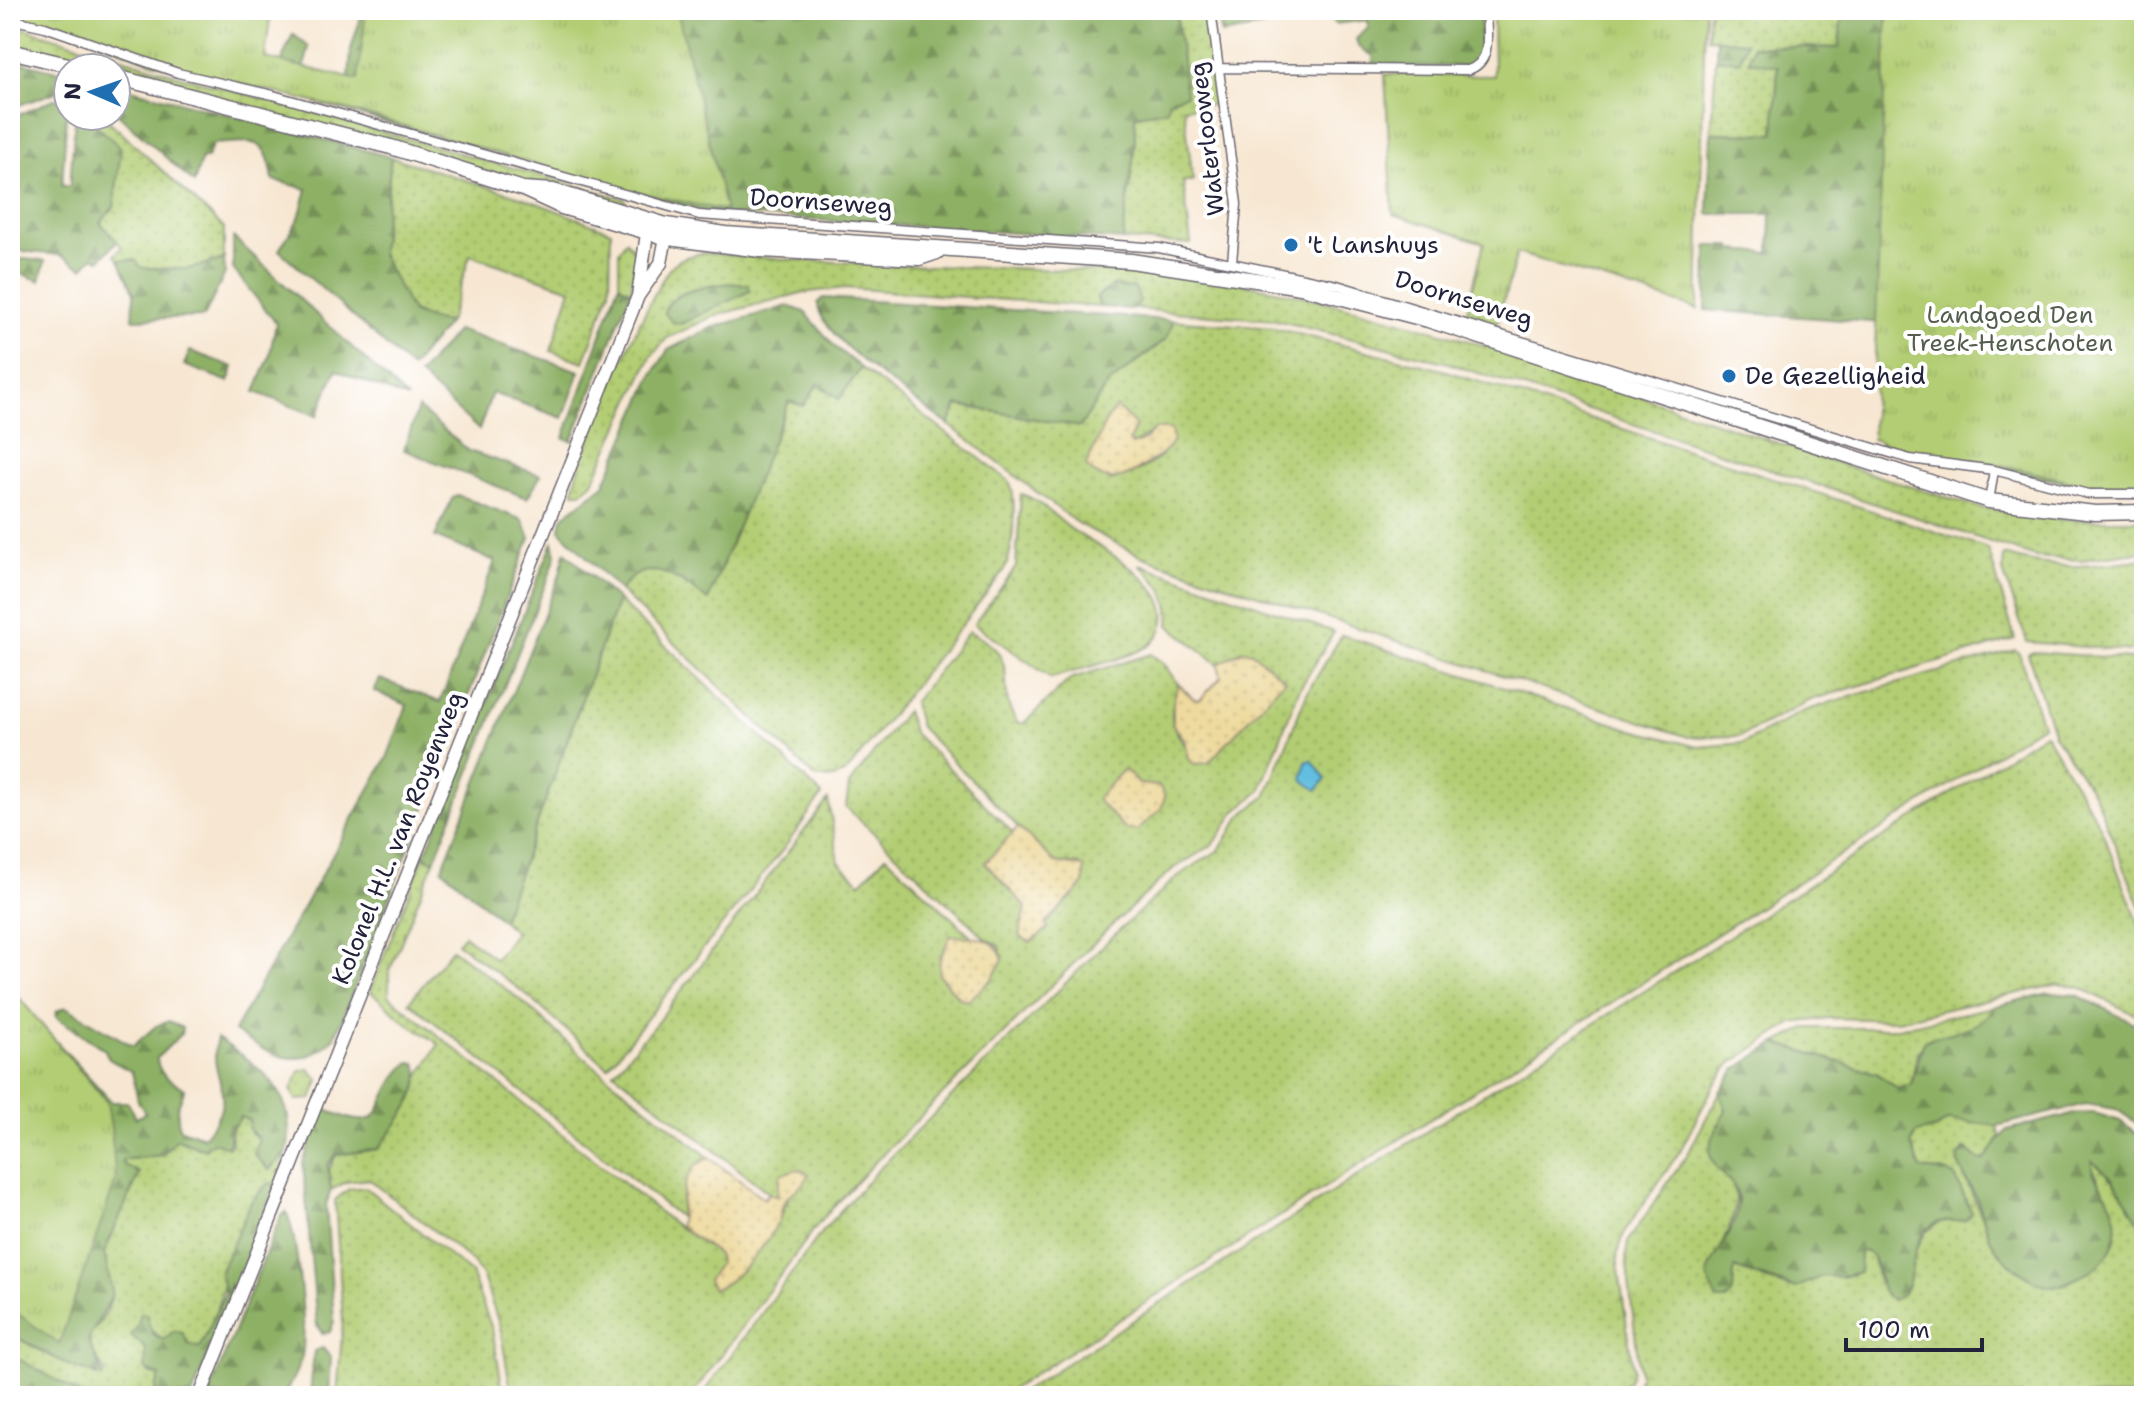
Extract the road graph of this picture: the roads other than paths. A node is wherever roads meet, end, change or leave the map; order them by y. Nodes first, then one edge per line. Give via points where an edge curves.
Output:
1 (1211, 10) edge
2 (1486, 10) edge
3 (10, 19) edge
4 (10, 51) edge
5 (52, 61) edge
6 (1219, 68) junction
7 (132, 81) edge
8 (523, 189) junction
9 (671, 208) junction
10 (667, 232) junction
11 (647, 233) junction
12 (1232, 262) junction
13 (638, 296) junction
14 (1994, 470) junction
15 (2144, 494) edge
16 (1989, 501) junction
17 (2144, 512) edge
18 (200, 1396) edge

1 - 6 street, Waterlooweg
2 - 6 street via 1487,54 1468,70
3 - 9 street, Doornseweg via 178,73
4 - 5 main road
6 - 12 street, Waterlooweg via 1238,213
7 - 8 main road, Doornseweg via 391,147
8 - 10 main road, Doornseweg via 553,191
8 - 11 main road, Doornseweg
9 - 10 street
9 - 12 street, Doornseweg via 732,219 1132,245
10 - 11 main road, Doornseweg
10 - 13 street, Kolonel H.L. van Royenweg via 661,263
10 - 16 main road, Doornseweg via 1131,261 1301,287 1428,320
11 - 13 street, Kolonel H.L. van Royenweg
12 - 14 street, Doornseweg via 1366,293 1910,459
13 - 18 street, Kolonel H.L. van Royenweg
14 - 15 street, Doornseweg via 2079,492
14 - 16 street
16 - 17 main road, Doornseweg via 2095,513

